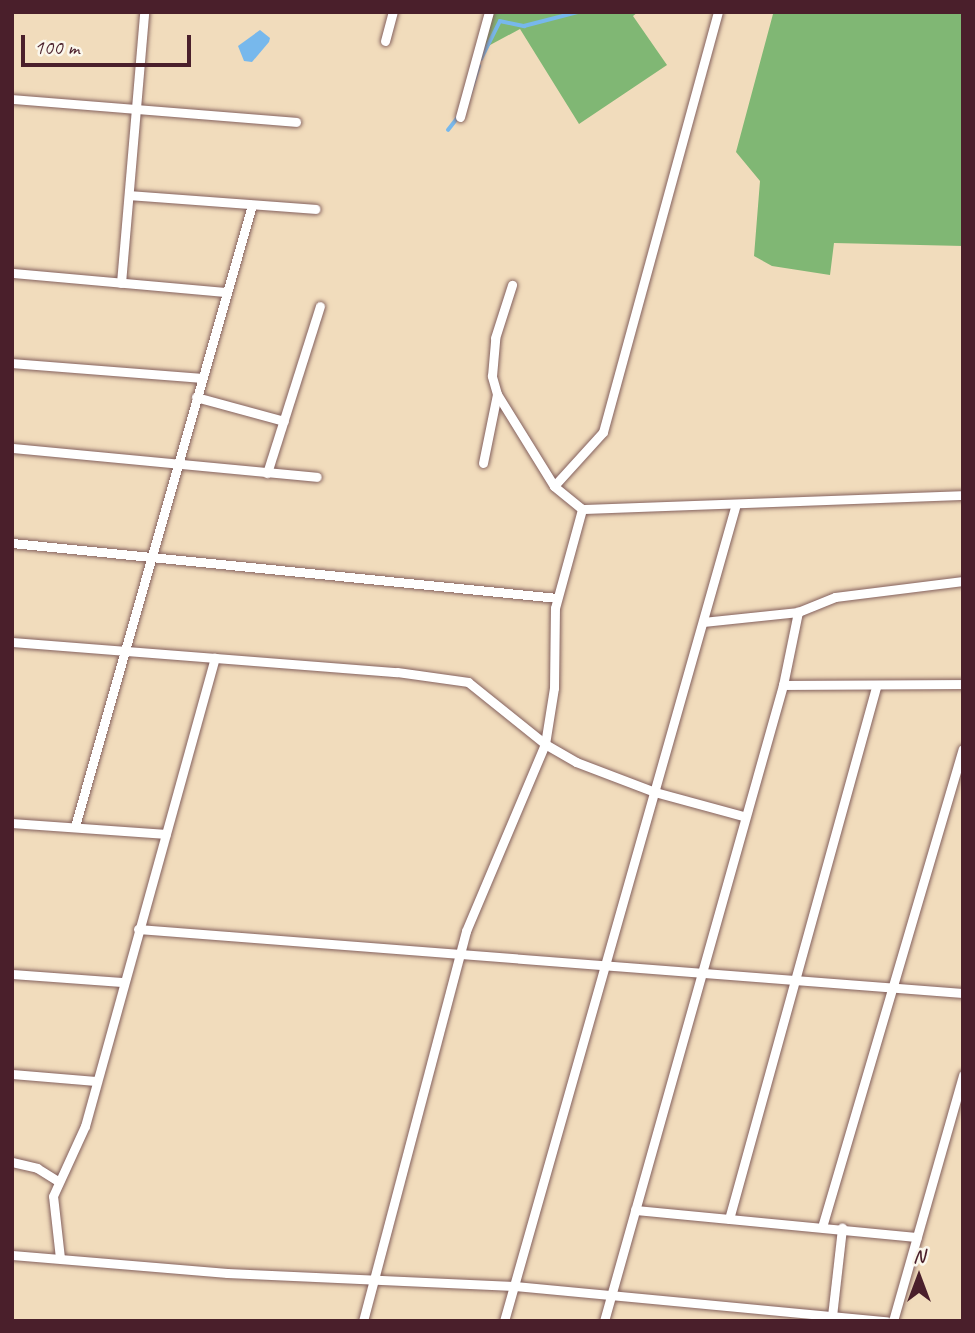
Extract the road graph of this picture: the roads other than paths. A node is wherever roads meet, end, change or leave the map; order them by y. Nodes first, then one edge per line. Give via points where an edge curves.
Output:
1 (144, 12) edge
2 (393, 12) edge
3 (489, 12) edge
4 (718, 12) edge
5 (386, 41) dead end
6 (12, 99) edge
7 (136, 109) junction
8 (460, 117) dead end
9 (296, 122) dead end
10 (129, 195) junction
11 (253, 205) junction
12 (315, 209) dead end
13 (12, 274) edge
14 (121, 283) junction
15 (512, 285) dead end
16 (226, 292) junction
17 (320, 306) dead end
18 (12, 363) edge
19 (201, 378) junction
20 (496, 394) junction
21 (196, 397) junction
22 (284, 421) junction
23 (12, 449) edge
24 (176, 463) junction
25 (483, 463) dead end
26 (267, 473) junction
27 (317, 477) dead end
28 (554, 486) junction
29 (963, 495) edge
30 (736, 504) junction
31 (582, 509) junction
32 (12, 543) edge
33 (150, 555) junction
34 (963, 581) edge
35 (558, 598) junction
36 (798, 612) junction
37 (703, 622) junction
38 (12, 642) edge
39 (123, 650) junction
40 (215, 658) junction
41 (963, 684) edge
42 (783, 685) junction
43 (876, 687) junction
44 (545, 744) junction
45 (963, 749) edge
46 (655, 792) junction
47 (743, 816) junction
48 (12, 823) edge
49 (75, 826) junction
50 (166, 834) junction
51 (138, 929) junction
52 (460, 954) junction
53 (606, 965) junction
54 (699, 973) junction
55 (12, 974) edge
56 (797, 980) junction
57 (122, 982) junction
58 (892, 988) junction
59 (963, 993) edge
60 (12, 1074) edge
61 (963, 1075) edge
62 (96, 1081) junction
63 (12, 1163) edge
64 (58, 1181) junction
65 (635, 1210) junction
66 (729, 1220) junction
67 (822, 1227) junction
68 (842, 1228) junction
69 (917, 1237) junction
70 (12, 1255) edge
71 (60, 1258) junction
72 (375, 1278) junction
73 (514, 1286) junction
74 (611, 1297) junction
75 (760, 1316) edge
76 (832, 1316) junction
77 (363, 1321) edge
78 (504, 1321) edge
79 (604, 1321) edge
80 (886, 1321) edge
81 (893, 1321) edge

1 - 7 street
2 - 5 street
3 - 8 street
4 - 28 street via 603,432
6 - 7 street
7 - 9 street
7 - 10 street
10 - 11 street
10 - 14 street
11 - 12 street
11 - 16 street
13 - 14 street
14 - 16 street
15 - 20 street via 495,338 492,376
16 - 19 street
17 - 22 street
18 - 19 street
19 - 21 street
20 - 25 street
20 - 28 street
21 - 22 street
21 - 24 street
22 - 26 street
23 - 24 street
24 - 26 street
24 - 33 street
26 - 27 street
28 - 31 street
29 - 30 street
30 - 31 street
30 - 37 street
31 - 35 street
32 - 33 street
33 - 35 street
33 - 39 street
34 - 36 street via 835,597
35 - 44 street via 554,688
36 - 37 street
36 - 42 street
37 - 46 street
38 - 39 street
39 - 40 street
39 - 49 street
40 - 44 street via 468,682
40 - 50 street
41 - 43 street
42 - 43 street
42 - 47 street
43 - 56 street
44 - 46 street via 576,762
44 - 52 street
45 - 58 street
46 - 47 street
46 - 53 street
47 - 54 street
48 - 49 street
49 - 50 street
50 - 51 street
51 - 52 street
51 - 57 street
52 - 53 street
52 - 72 street
53 - 54 street
53 - 73 street
54 - 56 street
54 - 65 street
55 - 57 street
56 - 58 street
56 - 66 street
57 - 62 street
58 - 59 street
58 - 67 street
60 - 62 street
61 - 69 street
62 - 64 street via 85,1126
63 - 64 street via 37,1168
64 - 71 street via 53,1202
65 - 66 street
65 - 74 street
66 - 67 street
67 - 68 street
68 - 69 street
68 - 76 street
69 - 81 street
70 - 71 street
71 - 72 street via 227,1273
72 - 73 street
72 - 77 street
73 - 74 street
73 - 78 street
74 - 75 street
74 - 79 street
75 - 76 street
76 - 80 street

